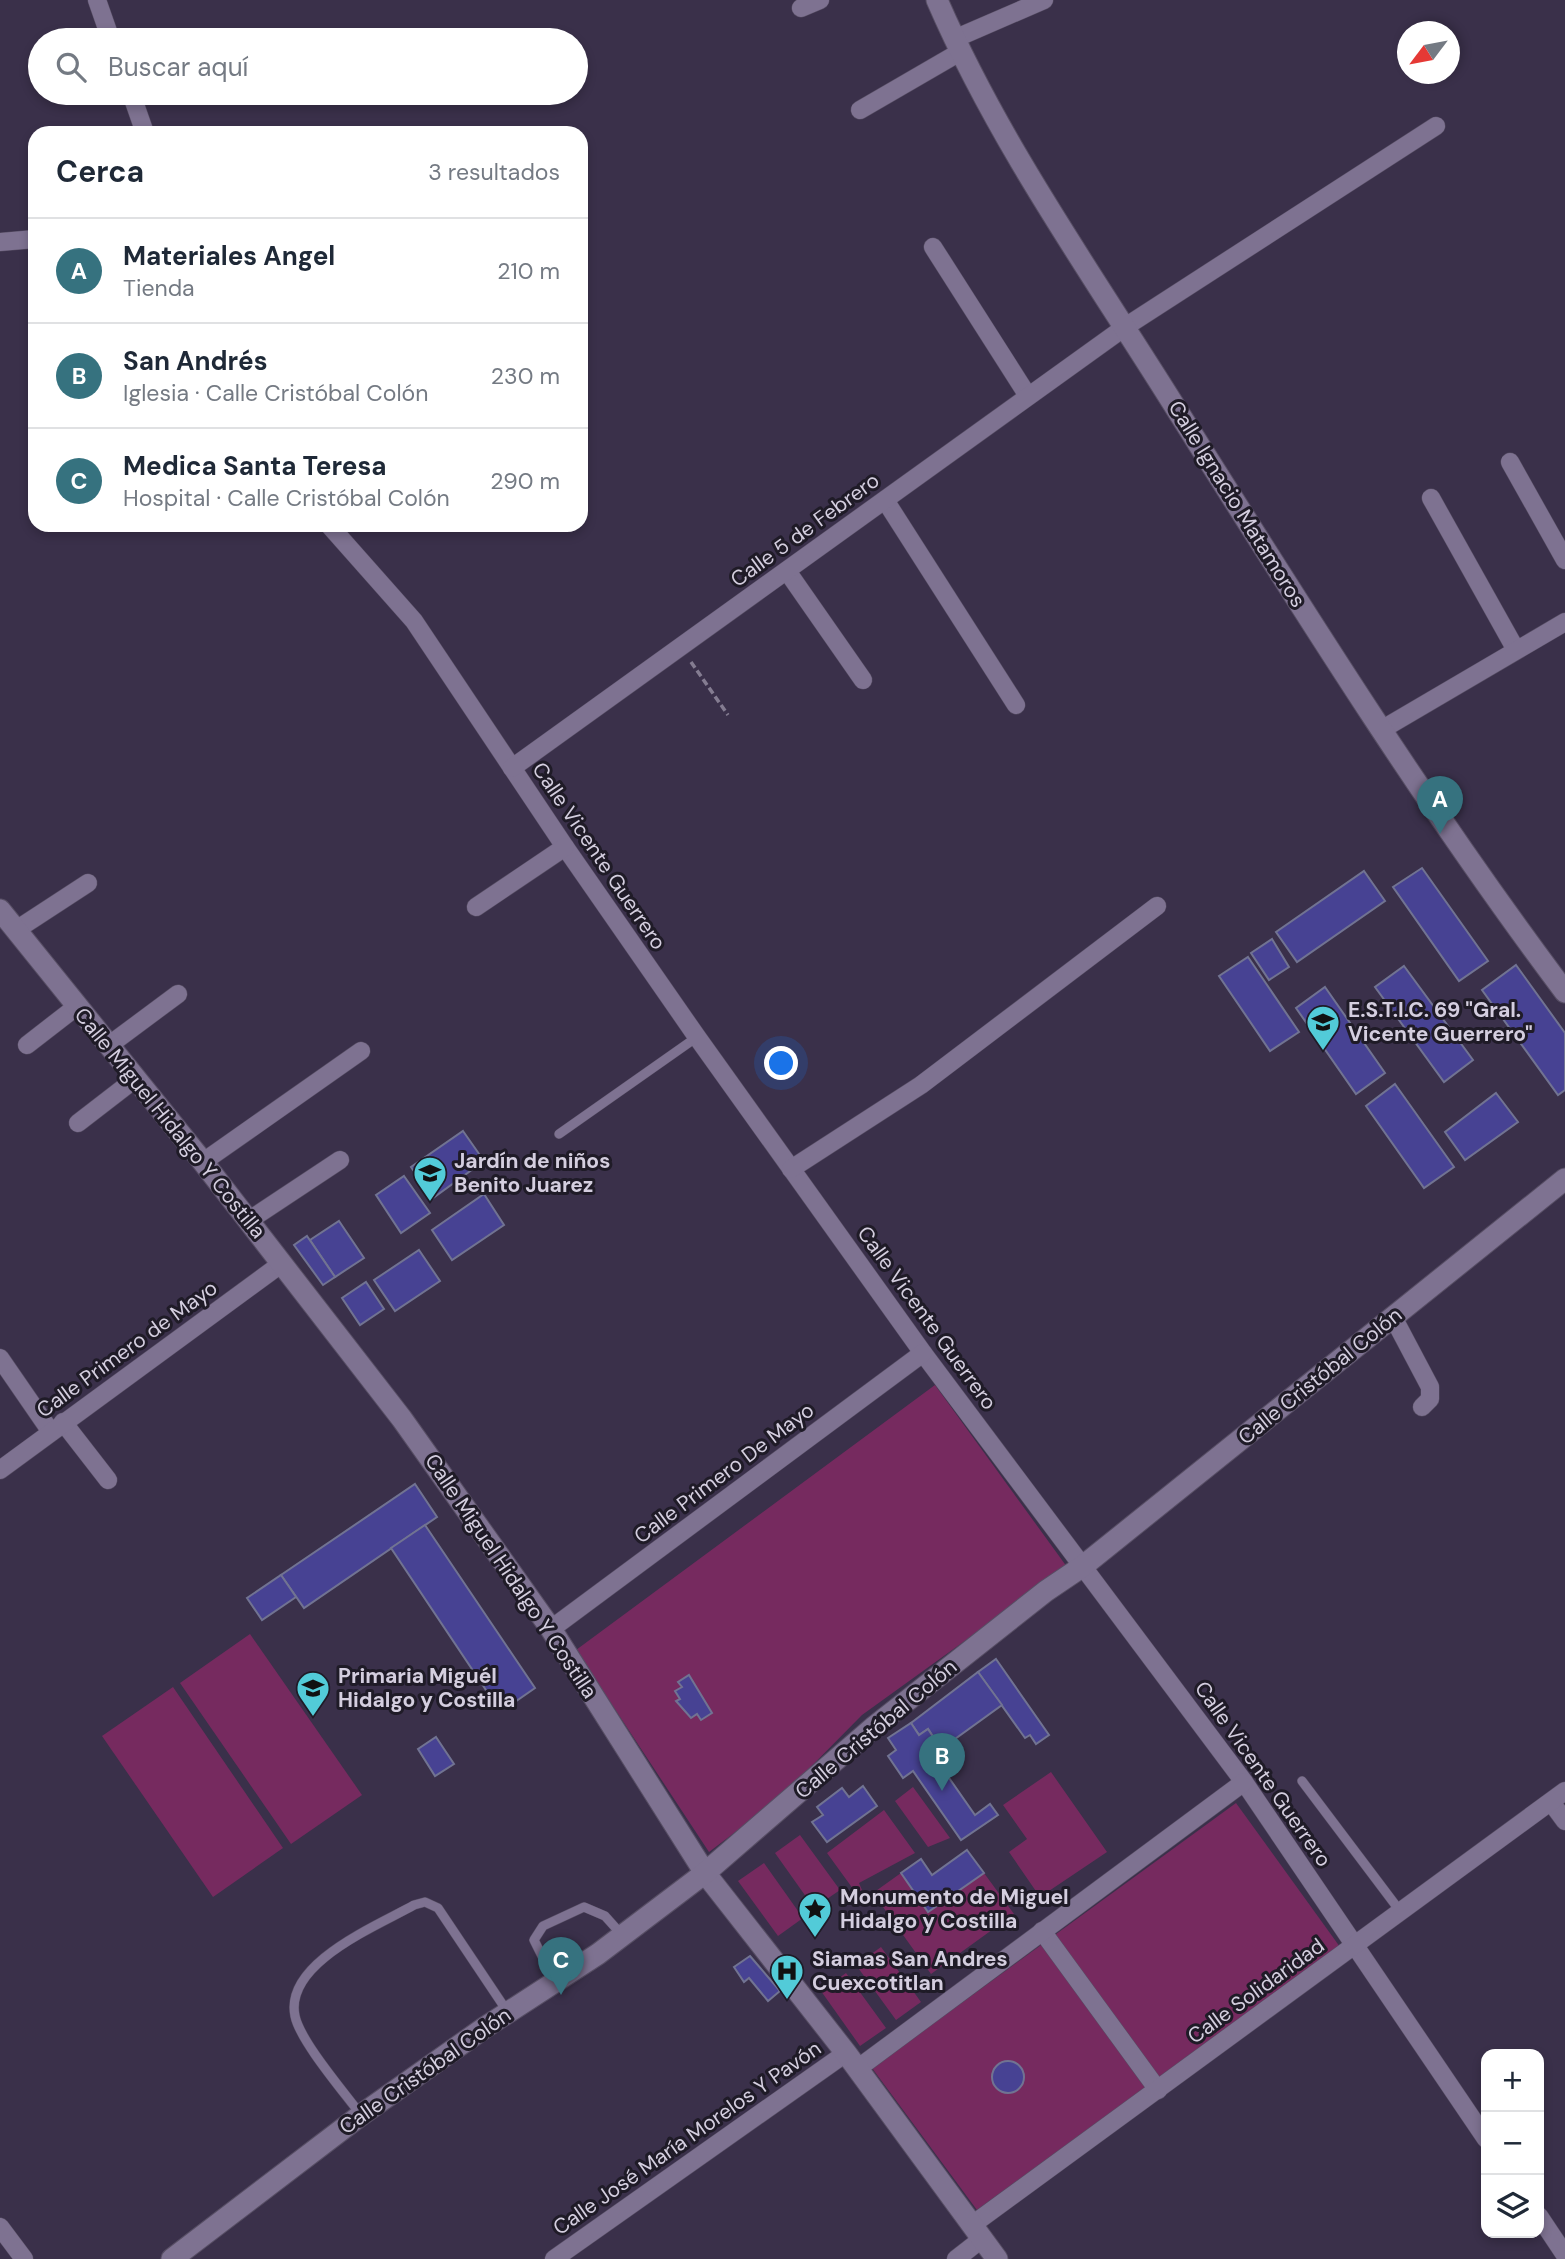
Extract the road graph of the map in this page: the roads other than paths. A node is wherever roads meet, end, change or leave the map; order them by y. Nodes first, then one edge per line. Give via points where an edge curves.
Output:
1 (97, 0) edge
2 (820, 0) edge
3 (937, 0) edge
4 (1044, 0) edge
5 (801, 8) dead end
6 (107, 28) edge
7 (957, 46) junction
8 (135, 105) edge
9 (860, 110) dead end
10 (143, 126) edge
11 (1436, 126) dead end
12 (28, 240) edge
13 (0, 242) edge
14 (933, 247) dead end
15 (1125, 327) junction
16 (1028, 396) junction
17 (1510, 461) dead end
18 (1431, 498) dead end
19 (886, 500) junction
20 (335, 532) edge
21 (1565, 560) edge
22 (788, 571) junction
23 (1565, 622) edge
24 (1516, 650) junction
25 (863, 680) dead end
26 (1016, 705) dead end
27 (1381, 730) junction
28 (512, 768) junction
29 (565, 847) junction
30 (88, 883) dead end
31 (1157, 906) dead end
32 (476, 907) dead end
33 (0, 910) edge
34 (16, 930) junction
35 (1565, 992) edge
36 (178, 994) dead end
37 (76, 1007) junction
38 (697, 1037) junction
39 (27, 1045) dead end
40 (107, 1046) junction
41 (361, 1051) dead end
42 (135, 1079) junction
43 (78, 1123) dead end
44 (559, 1134) dead end
45 (340, 1160) dead end
46 (202, 1162) junction
47 (791, 1169) junction
48 (1565, 1179) edge
49 (248, 1221) junction
50 (281, 1264) junction
51 (1394, 1317) junction
52 (923, 1353) junction
53 (0, 1358) edge
54 (1422, 1407) dead end
55 (57, 1427) junction
56 (0, 1471) edge
57 (108, 1480) dead end
58 (1083, 1566) junction
59 (551, 1629) junction
60 (1244, 1782) junction
61 (1302, 1782) dead end
62 (1558, 1797) edge
63 (1565, 1821) edge
64 (705, 1873) junction
65 (1401, 1911) junction
66 (1042, 1931) junction
67 (622, 1935) junction
68 (1356, 1947) junction
69 (555, 1982) junction
70 (508, 2012) junction
71 (852, 2061) junction
72 (1158, 2090) junction
73 (361, 2115) junction
74 (1481, 2132) edge
75 (1544, 2224) edge
76 (0, 2227) edge
77 (977, 2232) junction
78 (1565, 2255) edge
79 (24, 2259) edge
80 (172, 2259) edge
81 (554, 2259) edge
82 (956, 2259) edge
83 (997, 2259) edge

1 - 6 street
2 - 5 street
3 - 7 main road, Calle Ignacio Matamoros
4 - 7 street
7 - 9 street
7 - 15 main road, Calle Ignacio Matamoros via 1008,141
8 - 10 street
11 - 15 street, Calle 5 de Febrero
12 - 13 street
14 - 16 street
15 - 16 street, Calle 5 de Febrero
15 - 27 main road, Calle Ignacio Matamoros
16 - 19 street, Calle 5 de Febrero
17 - 21 street
18 - 24 street
19 - 22 street, Calle 5 de Febrero
19 - 26 street
20 - 28 street, Calle Vicente Guerrero via 414,621
22 - 25 street
22 - 28 street, Calle 5 de Febrero
23 - 24 street
24 - 27 street
27 - 35 main road, Calle Ignacio Matamoros
28 - 29 street, Calle Vicente Guerrero
29 - 32 street
29 - 38 street, Calle Vicente Guerrero
30 - 34 street
31 - 47 street via 922,1085
33 - 34 main road, Calle Miguel Hidalgo Y Costilla
34 - 37 main road, Calle Miguel Hidalgo Y Costilla
36 - 40 street
37 - 39 street
37 - 40 main road, Calle Miguel Hidalgo Y Costilla
38 - 44 lane
38 - 47 street, Calle Vicente Guerrero
40 - 42 main road, Calle Miguel Hidalgo Y Costilla
41 - 46 street
42 - 43 street
42 - 46 main road, Calle Miguel Hidalgo Y Costilla
45 - 49 street
46 - 49 main road, Calle Miguel Hidalgo Y Costilla
47 - 52 street, Calle Vicente Guerrero
48 - 51 main road, Calle Cristóbal Colón
49 - 50 main road, Calle Miguel Hidalgo Y Costilla
50 - 55 street, Calle Primero de Mayo
50 - 59 main road, Calle Miguel Hidalgo Y Costilla via 410,1430
51 - 54 street via 1430,1387 1430,1399
51 - 58 main road, Calle Cristóbal Colón
52 - 58 street, Calle Vicente Guerrero
52 - 59 street, Calle Primero De Mayo
53 - 55 street
55 - 56 street, Calle Primero de Mayo
55 - 57 street
58 - 60 street, Calle Vicente Guerrero
58 - 64 main road, Calle Cristóbal Colón via 875,1726
59 - 64 main road, Calle Miguel Hidalgo Y Costilla
60 - 66 street, Calle José María Morelos Y Pavón
60 - 68 street, Calle Vicente Guerrero
61 - 65 lane
62 - 63 street
62 - 65 street, Calle Solidaridad
64 - 67 main road, Calle Cristóbal Colón
64 - 71 main road, Calle Miguel Hidalgo Y Costilla
65 - 68 street, Calle Solidaridad
66 - 71 street, Calle José María Morelos Y Pavón
66 - 72 street
67 - 69 main road, Calle Cristóbal Colón
67 - 69 lane via 605,1916 584,1907 543,1926 534,1940
68 - 72 street, Calle Solidaridad
68 - 74 street, Calle Vicente Guerrero
69 - 70 main road, Calle Cristóbal Colón
70 - 73 main road, Calle Cristóbal Colón
70 - 73 lane via 438,1908 425,1902 326,1955 296,1989 295,2017
71 - 77 main road, Calle Miguel Hidalgo Y Costilla
71 - 81 street, Calle José María Morelos Y Pavón
72 - 77 street, Calle Solidaridad
73 - 80 main road, Calle Cristóbal Colón
75 - 78 street
76 - 79 street
77 - 82 street, Calle Solidaridad
77 - 83 main road, Calle Miguel Hidalgo Y Costilla

